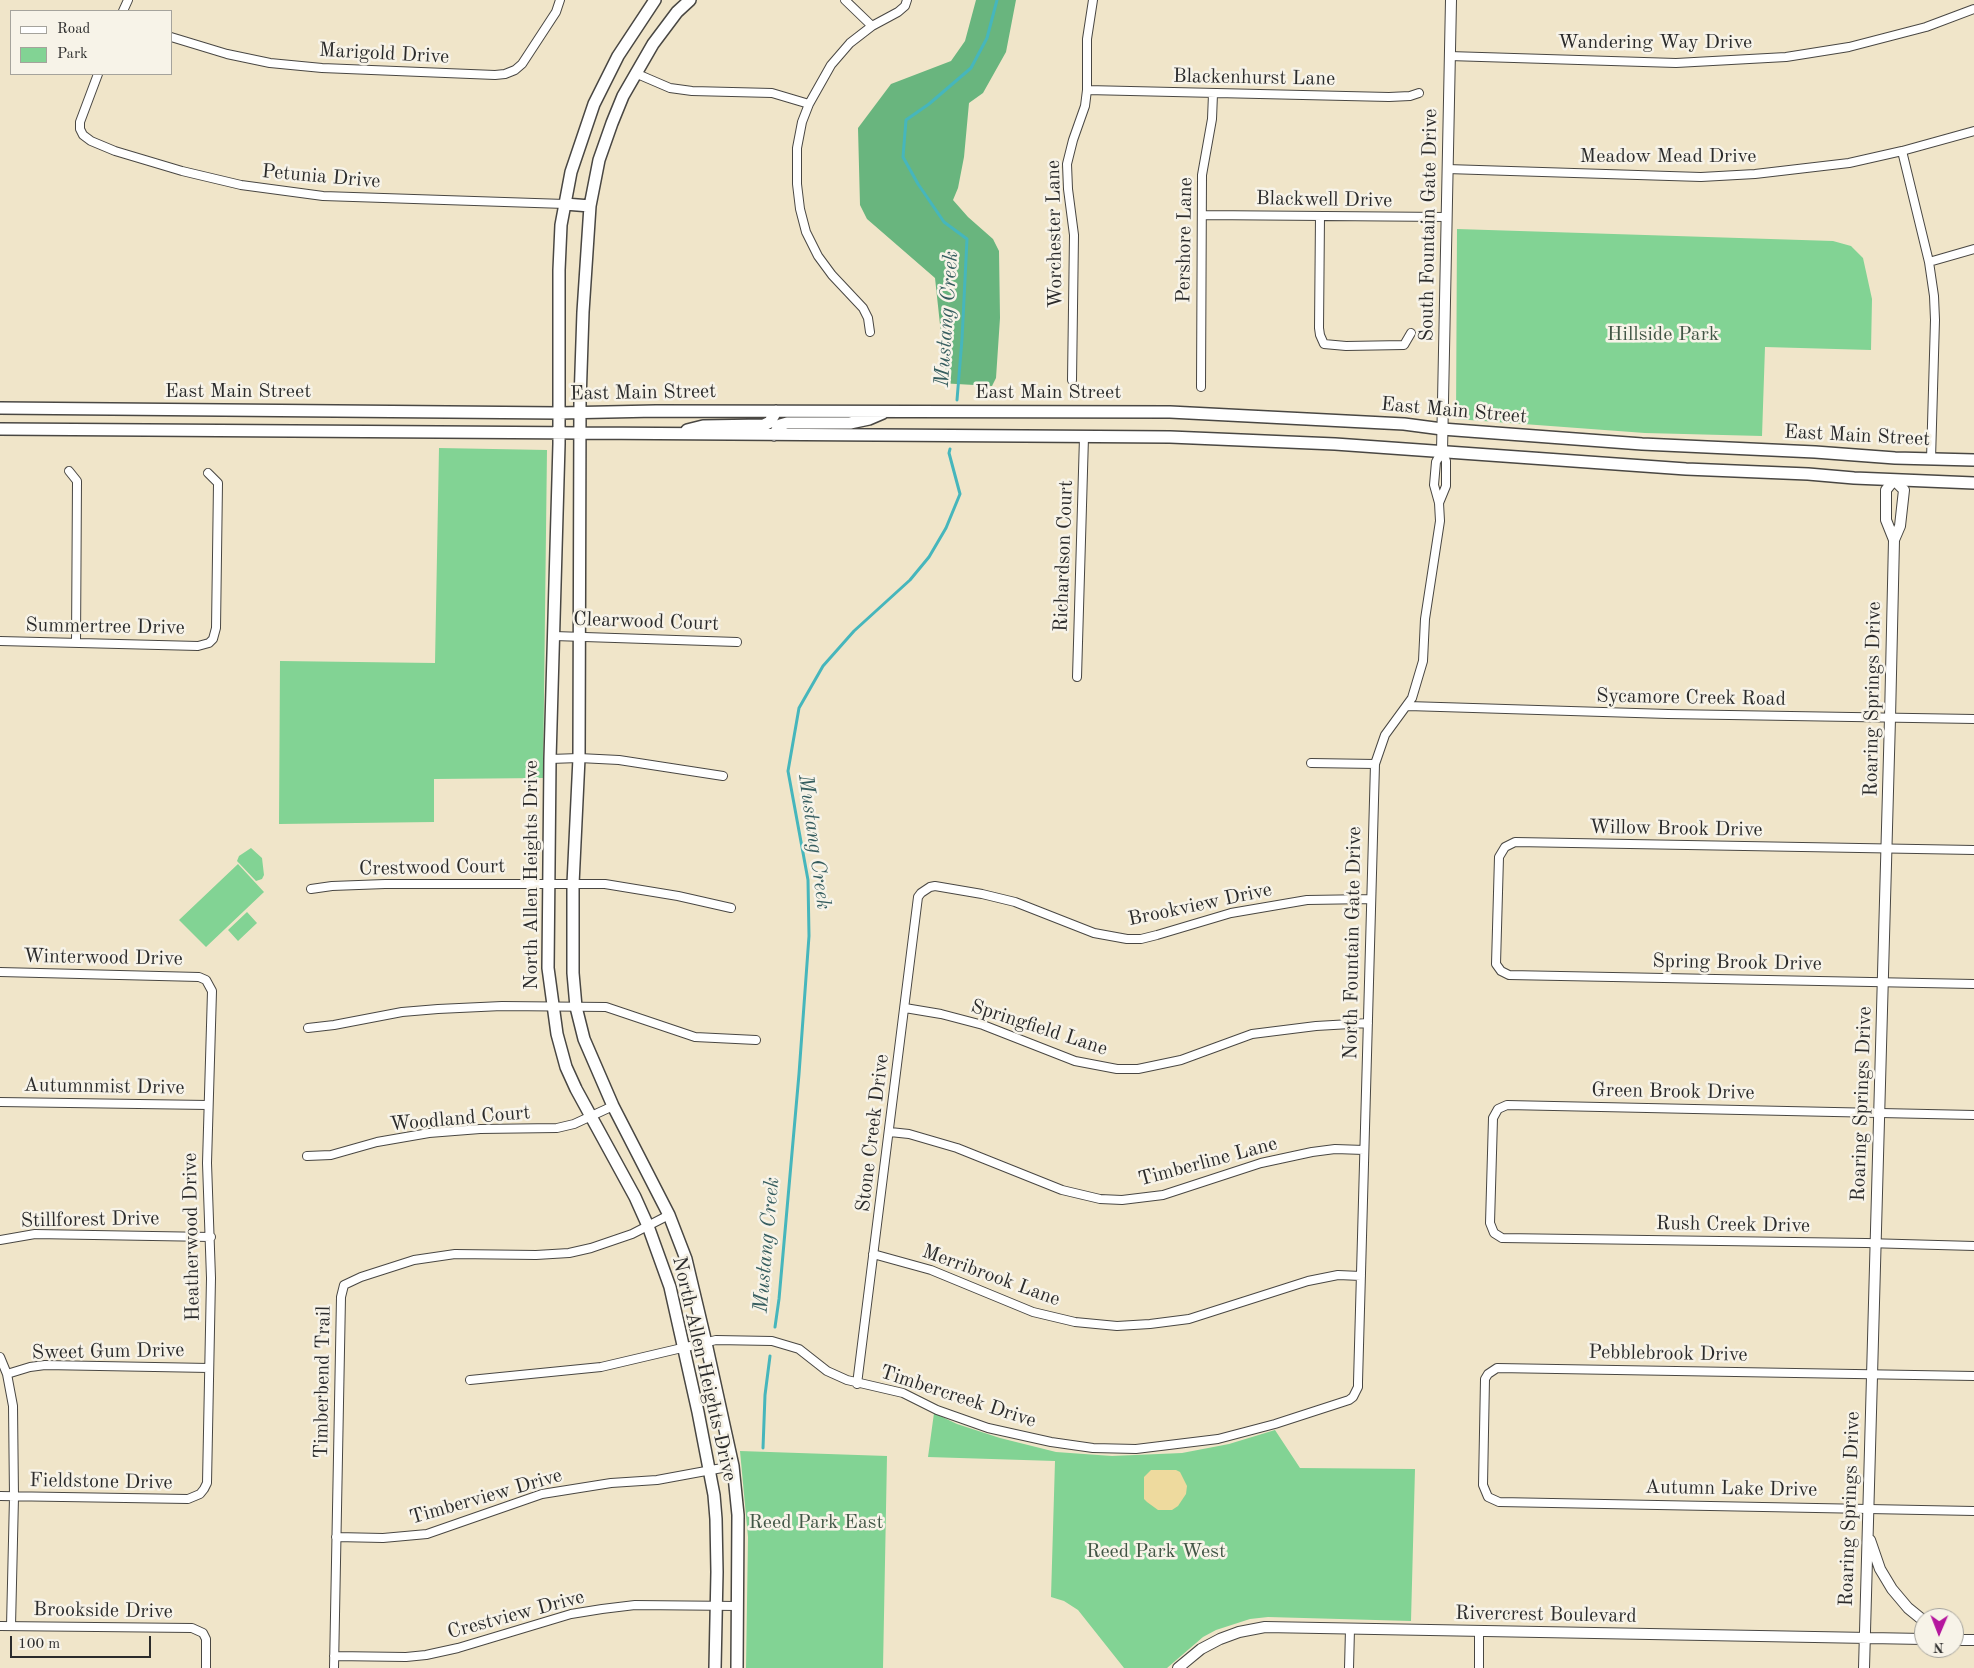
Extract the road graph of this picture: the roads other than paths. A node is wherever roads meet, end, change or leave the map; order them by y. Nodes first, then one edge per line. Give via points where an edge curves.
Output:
1 (560, 0) edge
2 (655, 0) edge
3 (690, 0) edge
4 (845, 0) edge
5 (907, 0) edge
6 (1093, 0) edge
7 (1451, 0) edge
8 (1974, 9) edge
9 (872, 26) junction
10 (172, 38) edge
11 (1449, 56) junction
12 (635, 73) junction
13 (98, 75) edge
14 (1088, 90) junction
15 (1419, 93) dead end
16 (1213, 94) junction
17 (809, 104) junction
18 (1974, 131) edge
19 (1902, 151) junction
20 (1447, 169) junction
21 (565, 204) junction
22 (590, 206) junction
23 (1202, 215) junction
24 (1320, 216) junction
25 (1447, 217) junction
26 (1974, 249) edge
27 (1929, 262) junction
28 (870, 332) dead end
29 (1411, 333) dead end
30 (1072, 380) dead end
31 (1201, 387) dead end
32 (0, 408) edge
33 (190, 410) junction
34 (323, 411) junction
35 (776, 411) junction
36 (887, 411) junction
37 (580, 412) junction
38 (559, 413) junction
39 (0, 429) edge
40 (79, 429) junction
41 (1442, 429) junction
42 (323, 430) junction
43 (580, 432) junction
44 (559, 433) junction
45 (678, 434) junction
46 (774, 435) junction
47 (1084, 437) junction
48 (1642, 444) junction
49 (1442, 451) junction
50 (1895, 458) junction
51 (1931, 459) junction
52 (1974, 460) edge
53 (1641, 465) junction
54 (69, 471) dead end
55 (208, 472) dead end
56 (1894, 480) junction
57 (1974, 482) edge
58 (1894, 540) junction
59 (554, 636) junction
60 (580, 636) junction
61 (0, 641) edge
62 (737, 642) dead end
63 (76, 643) junction
64 (1077, 677) dead end
65 (1408, 706) junction
66 (1890, 718) junction
67 (1974, 719) edge
68 (579, 758) junction
69 (550, 759) junction
70 (1311, 764) dead end
71 (1375, 764) junction
72 (723, 776) dead end
73 (1887, 849) junction
74 (1974, 850) edge
75 (549, 883) junction
76 (573, 884) junction
77 (311, 889) dead end
78 (925, 889) joint
79 (1371, 899) junction
80 (732, 908) dead end
81 (1501, 971) joint
82 (0, 972) edge
83 (205, 979) joint
84 (1883, 982) junction
85 (1974, 984) edge
86 (576, 1006) junction
87 (552, 1007) junction
88 (905, 1008) junction
89 (1368, 1023) junction
90 (308, 1028) dead end
91 (756, 1040) dead end
92 (0, 1102) edge
93 (208, 1105) junction
94 (613, 1106) junction
95 (1879, 1114) junction
96 (1974, 1115) edge
97 (591, 1117) junction
98 (890, 1132) junction
99 (1364, 1150) junction
100 (307, 1156) dead end
101 (669, 1215) junction
102 (648, 1226) junction
103 (1494, 1233) joint
104 (211, 1237) junction
105 (0, 1240) edge
106 (1876, 1243) junction
107 (1974, 1246) edge
108 (873, 1254) junction
109 (1361, 1276) junction
110 (706, 1342) junction
111 (684, 1348) junction
112 (0, 1357) edge
113 (209, 1368) junction
114 (7, 1374) junction
115 (1872, 1374) junction
116 (1974, 1376) edge
117 (470, 1380) dead end
118 (857, 1384) junction
119 (1353, 1397) joint
120 (733, 1466) junction
121 (708, 1470) junction
122 (200, 1494) joint
123 (0, 1496) edge
124 (14, 1496) junction
125 (1488, 1496) joint
126 (1868, 1508) junction
127 (1974, 1512) edge
128 (1867, 1532) junction
129 (336, 1537) junction
130 (716, 1606) junction
131 (738, 1606) junction
132 (1914, 1612) edge
133 (0, 1626) edge
134 (11, 1626) junction
135 (1350, 1629) junction
136 (1479, 1631) junction
137 (1864, 1638) junction
138 (1914, 1639) edge
139 (334, 1656) junction
140 (206, 1668) edge
141 (334, 1668) edge
142 (715, 1668) edge
143 (737, 1668) edge
144 (1178, 1668) edge
145 (1349, 1668) edge
146 (1479, 1668) edge
147 (1864, 1668) edge

1 - 10 street, Marigold Drive via 529,55 505,74 322,68 270,63
2 - 21 main road, North Allen Heights Drive via 618,56 594,104 577,153
3 - 12 main road, North Allen Heights Drive via 677,12
4 - 9 street
5 - 9 street via 898,12
6 - 14 street, Worchester Lane via 1087,39
7 - 11 street, South Fountain Gate Drive
8 - 11 street, Wandering Way Drive via 1926,27 1849,47 1786,57 1676,63
9 - 17 street via 850,43 831,65
11 - 20 street, South Fountain Gate Drive
12 - 17 street via 670,88 772,93
12 - 22 main road, North Allen Heights Drive via 612,123
13 - 21 street, Petunia Drive via 80,122 83,135 115,151 182,171 293,193 368,199
14 - 16 street, Blackenhurst Lane
14 - 30 street, Worchester Lane via 1067,164 1074,235
15 - 16 street, Blackenhurst Lane via 1389,97
16 - 23 street, Pershore Lane via 1202,176
17 - 28 street via 797,148 797,184 806,232 832,275 863,308
18 - 19 street, Meadow Mead Drive
19 - 20 street, Meadow Mead Drive via 1797,170 1702,177
19 - 27 street
20 - 25 street, South Fountain Gate Drive
21 - 22 main road
21 - 38 main road, North Allen Heights Drive via 559,270
22 - 37 main road, North Allen Heights Drive
23 - 24 street, Blackwell Drive
23 - 31 street, Pershore Lane
24 - 25 street, Blackwell Drive
24 - 29 street via 1319,328 1324,344 1404,345
25 - 41 street, South Fountain Gate Drive
26 - 27 street
27 - 51 street via 1935,320
32 - 33 main road, East Main Street
33 - 34 main road, East Main Street
33 - 40 main road via 187,422 127,423
34 - 38 main road, East Main Street
34 - 42 main road
35 - 36 main road, East Main Street
35 - 37 main road, East Main Street
35 - 45 main road via 770,422 764,425 703,426
36 - 41 main road, East Main Street via 1179,412
36 - 46 main road via 850,423 787,423 780,425
37 - 38 main road, East Main Street
37 - 43 main road, North Allen Heights Drive
38 - 44 main road, North Allen Heights Drive
39 - 40 main road, East Main Street
40 - 42 main road, East Main Street
41 - 48 main road, East Main Street
41 - 49 street, South Fountain Gate Drive
42 - 44 main road, East Main Street
43 - 44 main road, East Main Street
43 - 45 main road, East Main Street
43 - 60 main road, North Allen Heights Drive
44 - 59 main road, North Allen Heights Drive
45 - 46 main road, East Main Street
46 - 47 main road, East Main Street
47 - 49 main road, East Main Street via 1170,437
47 - 64 street, Richardson Court
48 - 50 main road, East Main Street
48 - 53 main road
49 - 53 main road, East Main Street
49 - 65 street, North Fountain Gate Drive via 1446,461 1446,486 1439,503 1440,521 1425,618 1423,661
50 - 51 main road, East Main Street
50 - 56 main road
51 - 52 main road, East Main Street
53 - 56 main road, East Main Street
54 - 63 street via 77,481
55 - 63 street, Summertree Drive via 218,483 216,628 213,639 198,646
56 - 57 main road, East Main Street
56 - 58 street, Roaring Springs Drive via 1886,490 1886,520
56 - 58 street, Roaring Springs Drive via 1904,490 1900,526
58 - 66 street, Roaring Springs Drive
59 - 60 street, Clearwood Court
59 - 69 main road, North Allen Heights Drive
60 - 62 street, Clearwood Court
60 - 68 main road, North Allen Heights Drive
61 - 63 street, Summertree Drive
65 - 66 street, Sycamore Creek Road
65 - 71 street, North Fountain Gate Drive via 1385,736
66 - 67 street, Sycamore Creek Road
66 - 73 street, Roaring Springs Drive
68 - 69 street
68 - 72 street via 646,763
68 - 76 main road, North Allen Heights Drive
69 - 75 main road, North Allen Heights Drive
70 - 71 street
71 - 79 street, North Fountain Gate Drive
73 - 74 street, Willow Brook Drive
73 - 81 street, Willow Brook Drive via 1515,842 1505,847 1499,858 1496,964
73 - 84 street, Roaring Springs Drive
75 - 76 street, Crestwood Court
75 - 77 street, Crestwood Court via 385,884
75 - 87 main road, North Allen Heights Drive via 548,968
76 - 80 street, Crestwood Court via 619,885
76 - 86 main road, North Allen Heights Drive
78 - 79 street, Brookview Drive via 935,886 1015,902 1094,934 1127,939 1141,939 1231,914 1307,900
78 - 88 street, Stone Creek Drive via 918,897
79 - 89 street, North Fountain Gate Drive
81 - 84 street, Spring Brook Drive via 1509,975
82 - 83 street, Winterwood Drive
83 - 93 street, Heatherwood Drive via 212,991
84 - 85 street, Spring Brook Drive
84 - 95 street, Roaring Springs Drive
86 - 87 street
86 - 91 street via 606,1007 695,1037
86 - 94 main road, North Allen Heights Drive via 584,1039
87 - 90 street via 502,1006 402,1012
87 - 97 main road, North Allen Heights Drive via 566,1067
88 - 89 street, Springfield Lane via 983,1025 1075,1061 1117,1069 1153,1067 1181,1060 1252,1034
88 - 98 street, Stone Creek Drive
89 - 99 street, North Fountain Gate Drive
92 - 93 street, Autumnmist Drive
93 - 104 street, Heatherwood Drive
94 - 97 street, Woodland Court
94 - 101 main road, North Allen Heights Drive
95 - 96 street, Green Brook Drive
95 - 103 street, Green Brook Drive via 1502,1106 1493,1118 1490,1223
95 - 106 street, Roaring Springs Drive
97 - 100 street, Woodland Court via 557,1128 429,1133 377,1142 331,1155
97 - 102 main road, North Allen Heights Drive
98 - 99 street, Timberline Lane via 957,1148 1062,1190 1122,1200 1163,1195 1261,1163 1312,1152
98 - 108 street, Stone Creek Drive
99 - 109 street, North Fountain Gate Drive
101 - 102 street, Timberbend Trail
101 - 110 main road, North Allen Heights Drive via 686,1259
102 - 111 main road, North Allen Heights Drive via 670,1287
102 - 129 street, Timberbend Trail via 610,1242 569,1253 455,1254 414,1260 344,1285 341,1297
103 - 106 street, Rush Creek Drive via 1502,1238
104 - 105 street, Stillforest Drive via 35,1234
104 - 113 street, Heatherwood Drive
106 - 107 street, Rush Creek Drive
106 - 115 street, Roaring Springs Drive
108 - 109 street, Merribrook Lane via 931,1270 1033,1312 1074,1322 1117,1326 1189,1318 1308,1281 1338,1275
108 - 118 street, Stone Creek Drive
109 - 119 street, North Fountain Gate Drive via 1358,1387
110 - 111 street, Timbercreek Drive
110 - 118 street, Timbercreek Drive via 748,1340 785,1344 799,1350 827,1371
110 - 120 main road, North Allen Heights Drive
111 - 117 street, Timbercreek Drive via 601,1367
111 - 121 main road, North Allen Heights Drive
112 - 114 street
113 - 114 street, Sweet Gum Drive via 45,1365
113 - 122 street, Heatherwood Drive via 207,1483
114 - 124 street via 14,1406
115 - 116 street, Pebblebrook Drive
115 - 125 street, Pebblebrook Drive via 1497,1368 1486,1379 1483,1486
115 - 126 street, Roaring Springs Drive
118 - 119 street, Timbercreek Drive via 903,1393 937,1410 988,1428 1093,1448 1136,1449 1218,1439 1275,1424
120 - 121 street, Timberview Drive
120 - 131 main road, North Allen Heights Drive via 738,1515
121 - 129 street, Timberview Drive via 657,1480 610,1483 542,1494 426,1534 390,1538
121 - 130 main road, North Allen Heights Drive via 716,1519
122 - 124 street, Fieldstone Drive via 188,1499
123 - 124 street, Fieldstone Drive
124 - 134 street
125 - 126 street, Autumn Lake Drive via 1499,1502
126 - 127 street, Autumn Lake Drive
126 - 128 street, Roaring Springs Drive
128 - 132 street via 1885,1579
128 - 137 street, Roaring Springs Drive
129 - 139 street, Timberbend Trail
130 - 131 street, Crestview Drive
130 - 139 street, Crestview Drive via 634,1605 602,1609 571,1614 426,1655
130 - 142 main road, North Allen Heights Drive
131 - 143 main road, North Allen Heights Drive
133 - 134 street, Brookside Drive
134 - 140 street, Brookside Drive via 192,1628 203,1633 207,1644
135 - 136 street, Rivercrest Boulevard
135 - 144 street, Rivercrest Boulevard via 1265,1627 1240,1632 1201,1649
135 - 145 street
136 - 137 street, Rivercrest Boulevard
136 - 146 street
137 - 138 street, Rivercrest Boulevard
137 - 147 street, Roaring Springs Drive
139 - 141 street, Timberbend Trail

